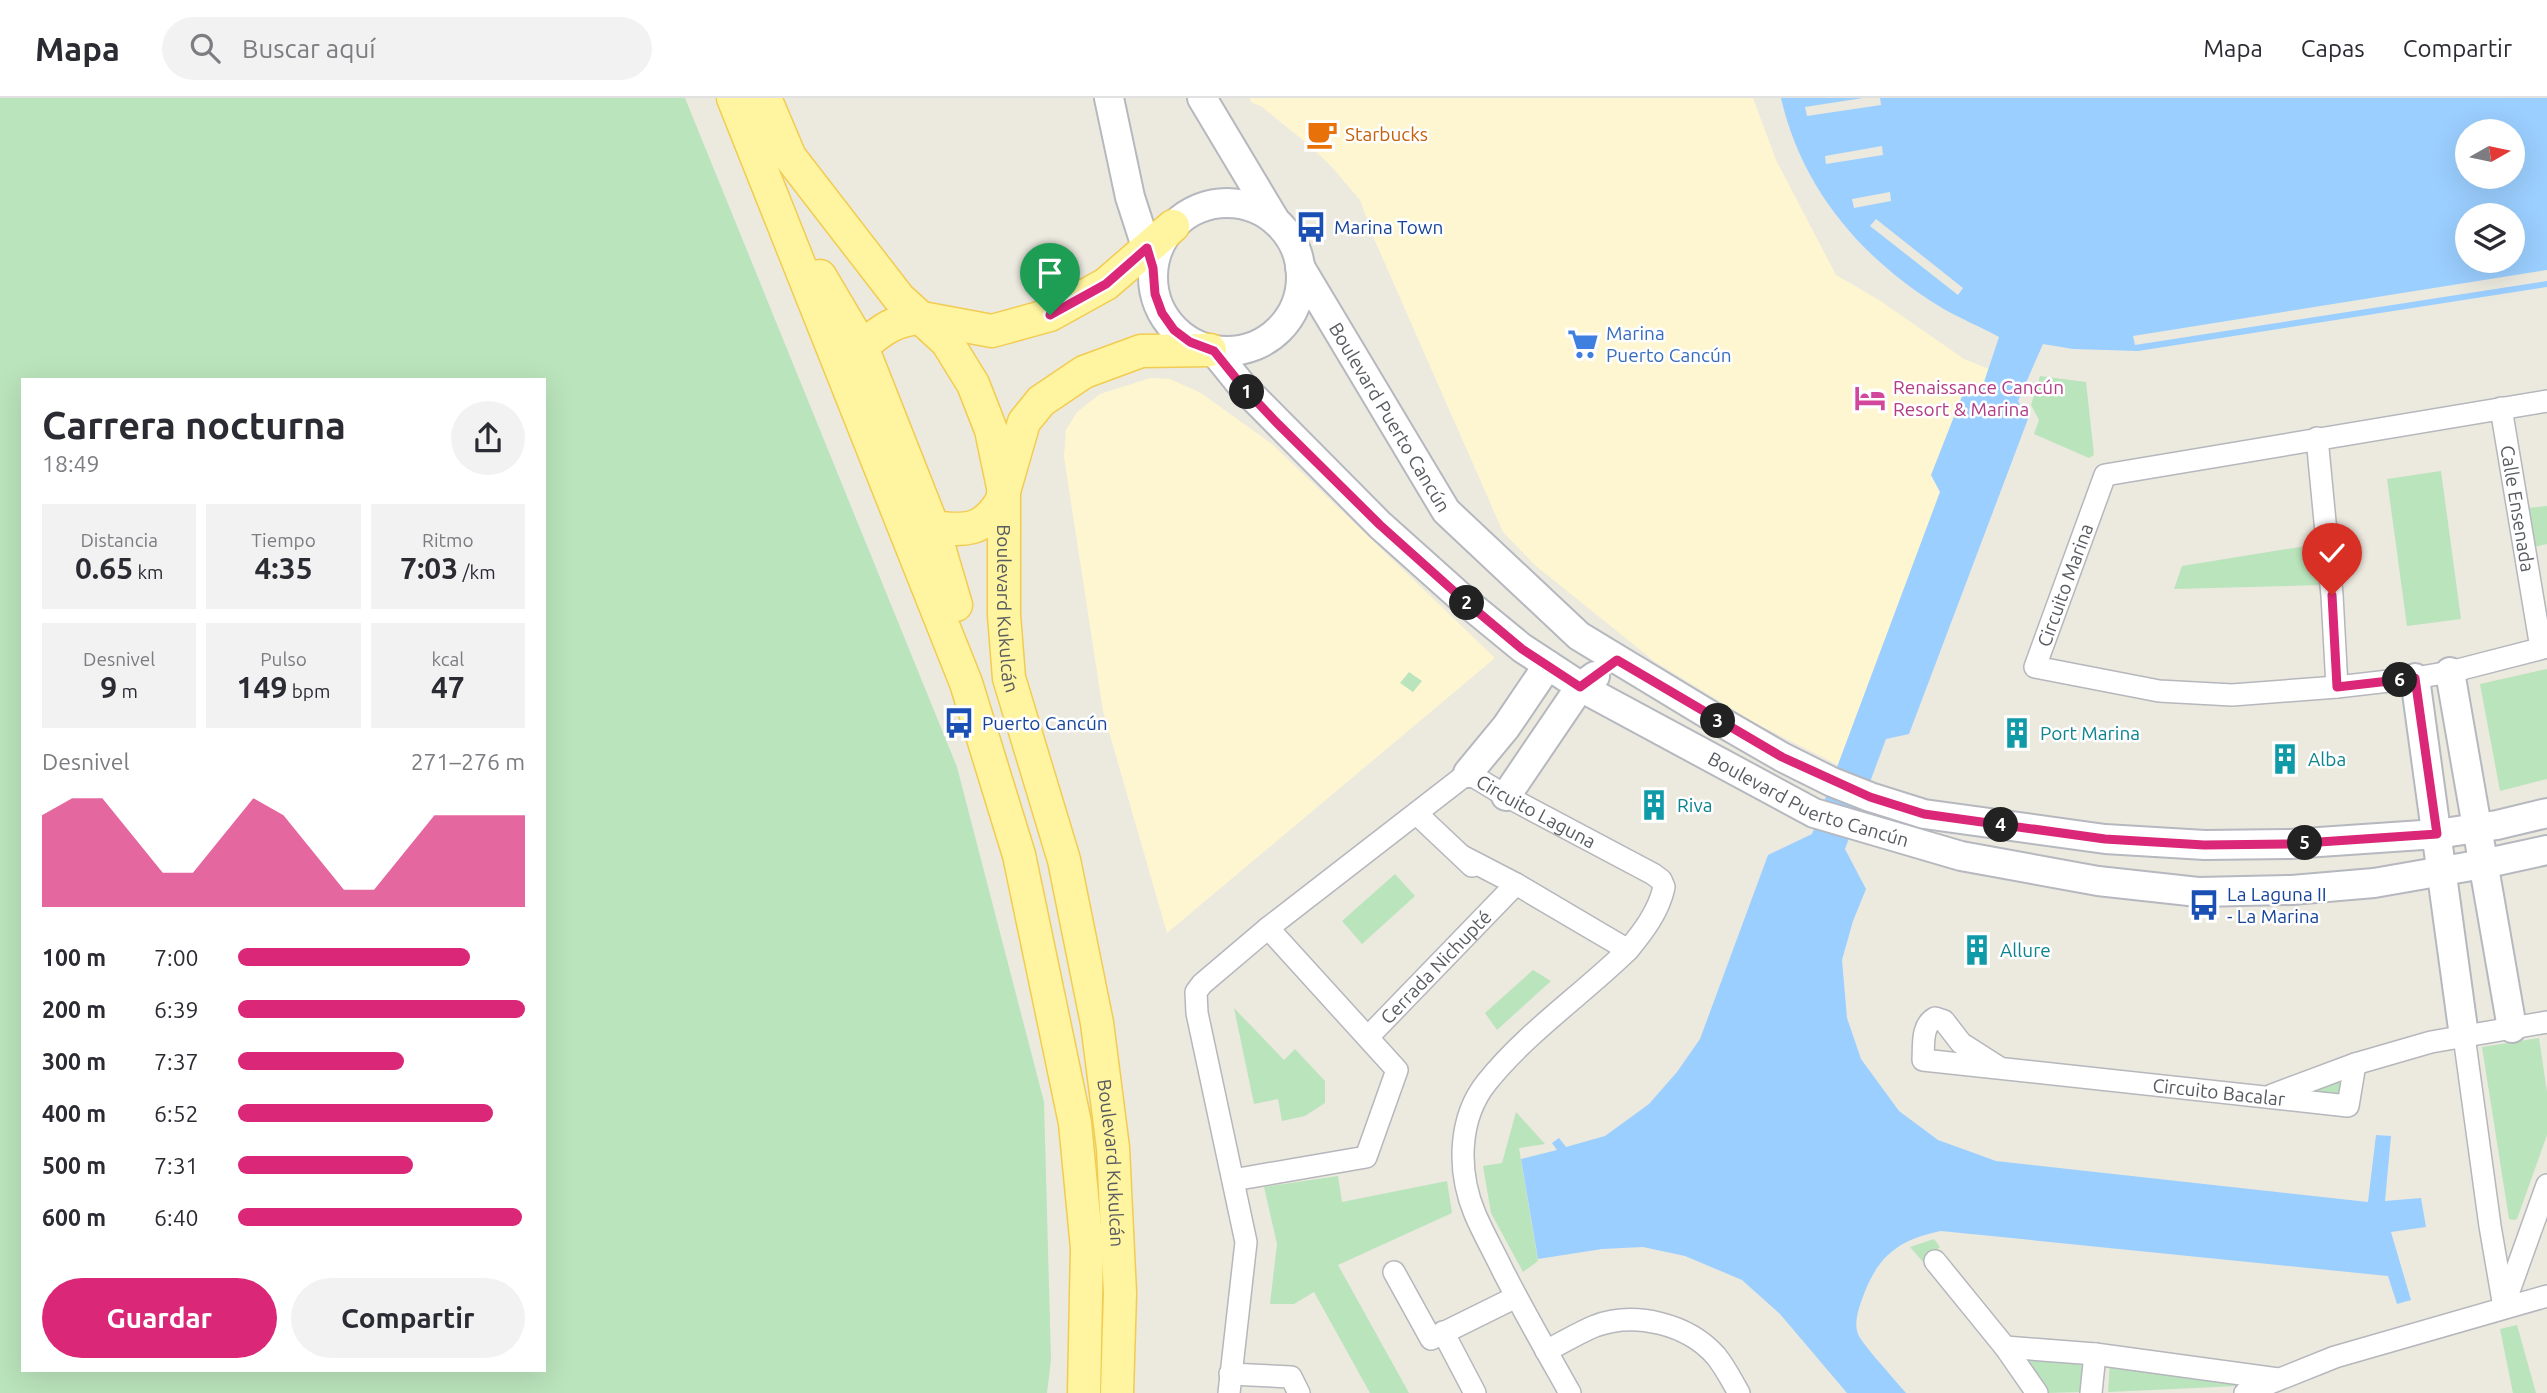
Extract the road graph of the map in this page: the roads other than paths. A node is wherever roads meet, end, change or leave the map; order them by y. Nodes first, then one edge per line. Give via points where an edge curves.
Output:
1 (733, 98) edge
2 (765, 98) edge
3 (1109, 98) edge
4 (1202, 98) edge
5 (1277, 222) junction
6 (1173, 226) joint
7 (787, 234) junction
8 (1150, 258) junction
9 (1300, 267) junction
10 (922, 318) junction
11 (862, 347) junction
12 (1212, 350) junction
13 (2547, 401) edge
14 (2501, 408) junction
15 (2317, 438) junction
16 (1004, 492) junction
17 (933, 527) junction
18 (2544, 648) edge
19 (1617, 660) junction
20 (1548, 665) junction
21 (2450, 672) junction
22 (2415, 678) junction
23 (966, 683) junction
24 (1580, 687) junction
25 (2337, 687) junction
26 (2460, 729) junction
27 (2423, 736) junction
28 (1468, 773) junction
29 (1506, 796) junction
30 (2547, 813) edge
31 (1417, 814) junction
32 (2477, 828) junction
33 (2437, 834) junction
34 (2547, 850) edge
35 (2483, 864) junction
36 (2442, 871) junction
37 (1509, 891) junction
38 (1268, 928) junction
39 (1628, 950) junction
40 (2547, 1022) edge
41 (2512, 1028) junction
42 (1369, 1036) junction
43 (2464, 1036) junction
44 (2355, 1063) junction
45 (2000, 1068) junction
46 (2270, 1096) junction
47 (1233, 1180) junction
48 (2547, 1185) edge
49 (2490, 1226) junction
50 (2530, 1230) junction
51 (1935, 1261) dead end
52 (1394, 1272) dead end
53 (2547, 1296) edge
54 (1516, 1297) junction
55 (2504, 1307) junction
56 (1443, 1332) junction
57 (2005, 1347) junction
58 (1546, 1351) junction
59 (2095, 1354) junction
60 (2278, 1379) junction
61 (1229, 1383) edge
62 (1084, 1393) edge
63 (1117, 1393) edge
64 (1299, 1393) edge
65 (1475, 1393) edge
66 (1570, 1393) edge
67 (1739, 1393) edge
68 (2037, 1393) edge
69 (2091, 1393) edge
70 (2245, 1393) edge

1 - 7 main road, Boulevard Kukulcán
2 - 10 main road, Boulevard Kukulcán via 790,157 899,298
3 - 8 street via 1130,197
4 - 5 street
5 - 6 street via 1235,203 1212,204
5 - 9 street via 1292,243
6 - 8 main road
7 - 11 main road via 815,267
7 - 23 main road, Boulevard Kukulcán
8 - 10 main road via 1050,315 1007,329 992,331
8 - 12 street via 1162,313 1190,342
9 - 12 street via 1300,290 1293,312 1278,331 1237,351
9 - 19 street, Boulevard Puerto Cancún via 1446,511 1579,636
10 - 11 main road via 887,326
10 - 16 main road, Boulevard Kukulcán via 947,342 972,384 991,430
11 - 17 main road
12 - 16 main road via 1141,351 1084,372 1041,401 1024,422
12 - 20 street, Boulevard Puerto Cancún via 1380,525 1522,649
13 - 14 street, Circuito Marina
14 - 15 street, Circuito Marina
14 - 18 street, Calle Ensenada
15 - 25 street
15 - 25 street, Circuito Marina via 2105,475 2035,667 2159,691 2232,695
16 - 17 main road via 996,511 984,523 959,531
16 - 63 main road, Boulevard Kukulcán via 1009,678 1063,860 1097,1023 1113,1148 1120,1293
17 - 23 main road via 965,637
18 - 21 street, Circuito Marina
19 - 24 street
19 - 33 street, Boulevard Puerto Cancún via 1782,757 1832,782 1924,814 2117,840 2204,845
20 - 24 street, Boulevard Puerto Cancún
20 - 28 street
21 - 22 street, Circuito Marina
21 - 26 street
22 - 25 street, Circuito Marina
22 - 27 street
23 - 62 main road, Boulevard Kukulcán via 1019,855 1075,1124 1087,1248
24 - 29 street
24 - 36 street, Boulevard Puerto Cancún via 1814,813 1961,856 2098,881 2197,892 2374,883
26 - 27 street
26 - 32 street
27 - 33 street
28 - 29 street, Circuito Laguna
28 - 31 street, Circuito Laguna
29 - 39 street, Circuito Laguna via 1661,880 1662,896
30 - 32 street, Boulevard Puerto Cancún
31 - 37 street, Cerrada Nichupté
31 - 38 street, Circuito Laguna
32 - 33 street, Boulevard Puerto Cancún
32 - 35 street
33 - 36 street
34 - 35 street, Boulevard Puerto Cancún
35 - 36 street, Boulevard Puerto Cancún
35 - 41 street
36 - 43 street
37 - 39 street, Cerrada Nichupté
37 - 42 street, Cerrada Nichupté
38 - 42 street, Cerrada Nichupté
38 - 47 street, Circuito Laguna via 1196,992
39 - 54 street, Circuito Laguna via 1511,1056 1488,1080 1471,1109 1463,1158 1468,1192
40 - 41 street, Circuito Bacalar
41 - 43 street, Circuito Bacalar
42 - 47 street, Cerrada Nichupté via 1397,1070 1366,1157
43 - 44 street, Circuito Bacalar
43 - 49 street
44 - 46 street, Circuito Bacalar
44 - 46 street via 2348,1106
45 - 45 street, Circuito Bacalar via 1961,1043 1944,1021 1936,1018 1929,1022 1923,1060
45 - 46 street, Circuito Bacalar
47 - 61 street, Circuito Laguna via 1246,1242
48 - 50 street
49 - 50 street via 2515,1235
49 - 55 street
50 - 55 street
51 - 57 street
52 - 56 street via 1431,1339
53 - 55 street
54 - 56 street
54 - 58 street, Circuito Laguna
55 - 60 street via 2335,1357
56 - 65 street
57 - 59 street
57 - 68 street
58 - 66 street, Circuito Laguna
58 - 67 street via 1604,1323 1662,1324 1711,1351
59 - 60 street
59 - 69 street
60 - 70 street
61 - 64 street via 1291,1377

